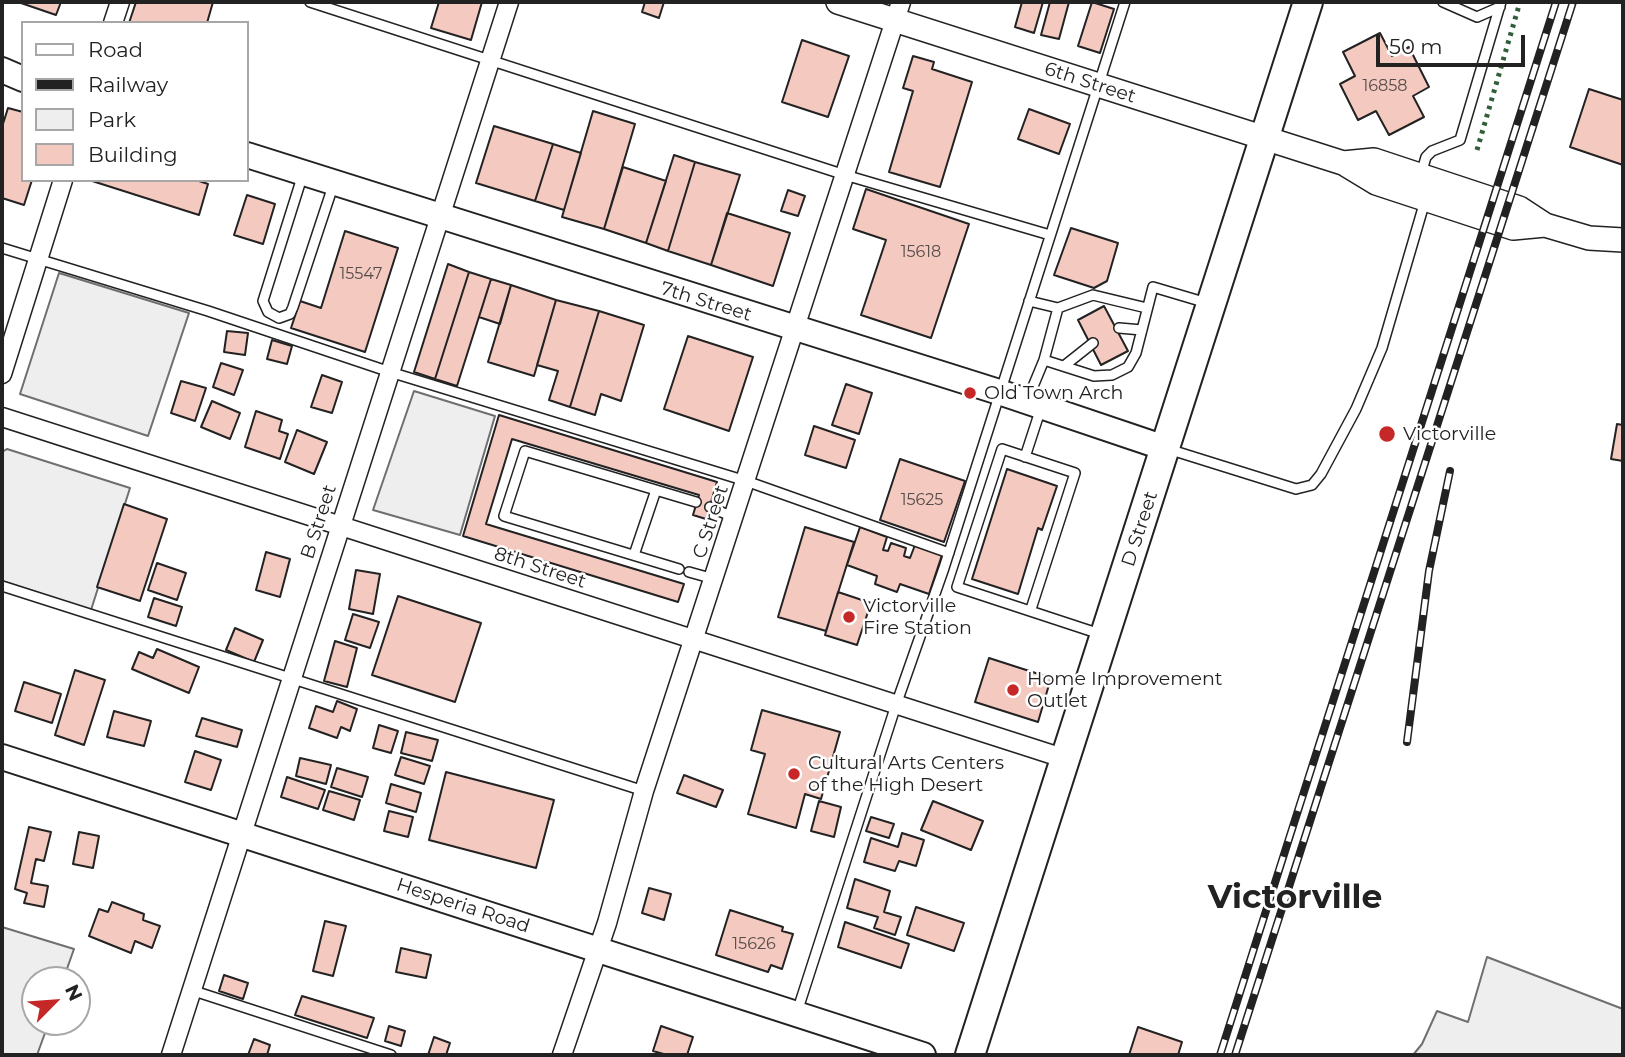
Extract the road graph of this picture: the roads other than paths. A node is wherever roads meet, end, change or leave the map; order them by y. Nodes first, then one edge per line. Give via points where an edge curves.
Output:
1 (120, 2) edge
2 (310, 2) edge
3 (509, 2) edge
4 (838, 2) edge
5 (1125, 2) edge
6 (1308, 2) edge
7 (1443, 2) edge
8 (1500, 4) edge
9 (898, 11) edge
10 (114, 21) edge
11 (491, 59) junction
12 (2, 70) edge
13 (21, 78) edge
14 (1097, 85) junction
15 (1264, 138) junction
16 (248, 155) edge
17 (1343, 163) junction
18 (303, 173) junction
19 (845, 175) junction
20 (1420, 175) junction
21 (62, 182) edge
22 (335, 182) junction
23 (1425, 199) junction
24 (440, 218) junction
25 (1545, 225) junction
26 (1050, 235) junction
27 (1623, 240) edge
28 (2, 248) edge
29 (38, 260) junction
30 (1029, 301) junction
31 (1212, 304) junction
32 (1058, 308) junction
33 (1147, 308) junction
34 (1119, 328) dead end
35 (795, 329) junction
36 (1142, 330) junction
37 (1093, 343) dead end
38 (1044, 360) junction
39 (1064, 366) junction
40 (390, 372) junction
41 (2, 373) edge
42 (999, 392) junction
43 (1034, 405) junction
44 (2, 417) edge
45 (1165, 448) junction
46 (1025, 457) junction
47 (746, 481) junction
48 (656, 490) junction
49 (696, 502) dead end
50 (710, 507) dead end
51 (735, 518) junction
52 (339, 525) junction
53 (948, 553) junction
54 (634, 555) junction
55 (714, 579) junction
56 (2, 586) edge
57 (1031, 609) junction
58 (1105, 636) junction
59 (693, 640) junction
60 (292, 679) junction
61 (896, 705) junction
62 (2, 757) edge
63 (1066, 759) junction
64 (644, 791) junction
65 (240, 834) junction
66 (598, 950) junction
67 (191, 990) junction
68 (796, 1014) junction
69 (171, 1055) edge
70 (391, 1055) edge
71 (562, 1055) edge
72 (923, 1055) edge
73 (971, 1055) edge

1 - 10 street
2 - 11 lane
3 - 11 street, B Street
4 - 9 street, 6th Street
5 - 14 lane
6 - 15 main road, D Street
7 - 8 lane via 1477,17
8 - 20 lane via 1460,140 1432,151
9 - 14 street, 6th Street
9 - 19 street, C Street
11 - 19 lane
11 - 24 street, B Street
12 - 13 main road
14 - 15 street, 6th Street
14 - 26 lane
15 - 17 street, 6th Street
15 - 31 main road, D Street
16 - 18 main road, 7th Street
17 - 20 street, 6th Street via 1374,160
17 - 23 street, 6th Street via 1376,183
18 - 22 main road, 7th Street
18 - 22 lane via 263,301 268,312 279,318 290,314 293,307
19 - 26 lane
19 - 35 street, C Street
20 - 25 street, 6th Street via 1519,208
21 - 29 street
22 - 24 main road, 7th Street
23 - 25 street, 6th Street via 1513,228
23 - 45 lane via 1382,348 1356,410 1312,485 1296,489
24 - 35 main road, 7th Street
24 - 40 street, B Street
25 - 27 street, 6th Street via 1589,238
26 - 30 lane
28 - 29 lane
29 - 40 lane
29 - 41 street
30 - 32 lane
30 - 42 lane
31 - 33 lane via 1153,287
31 - 45 main road, D Street
32 - 33 lane via 1093,295
32 - 38 lane
33 - 36 lane
34 - 36 lane
35 - 42 main road, 7th Street
35 - 47 street, C Street
36 - 39 lane via 1128,367 1112,375 1094,376
37 - 39 lane
38 - 39 lane
38 - 43 lane
40 - 47 lane
40 - 52 street, B Street
42 - 43 main road, 7th Street
42 - 53 lane
43 - 45 main road, 7th Street
43 - 46 lane
44 - 52 street, 8th Street
45 - 58 main road, D Street
46 - 57 lane via 1075,473
46 - 57 lane via 1002,449 957,587
47 - 51 street, C Street
47 - 53 lane
48 - 49 lane
48 - 54 lane
48 - 54 lane via 525,451 504,516
50 - 51 lane
51 - 55 street, C Street
52 - 59 street, 8th Street
52 - 60 street, B Street
53 - 61 lane
54 - 55 lane
55 - 59 street, C Street
56 - 60 lane
57 - 58 lane
58 - 63 main road, D Street
59 - 61 street, 8th Street
59 - 64 street, C Street
60 - 64 lane
60 - 65 street, B Street
61 - 63 street, 8th Street
61 - 68 lane
62 - 65 main road, Hesperia Road
63 - 73 main road, D Street
64 - 66 street, C Street
65 - 66 main road, Hesperia Road
65 - 67 street, B Street
66 - 68 main road, Hesperia Road
66 - 71 street, C Street
67 - 69 street, B Street
67 - 70 lane
68 - 72 main road, Hesperia Road

